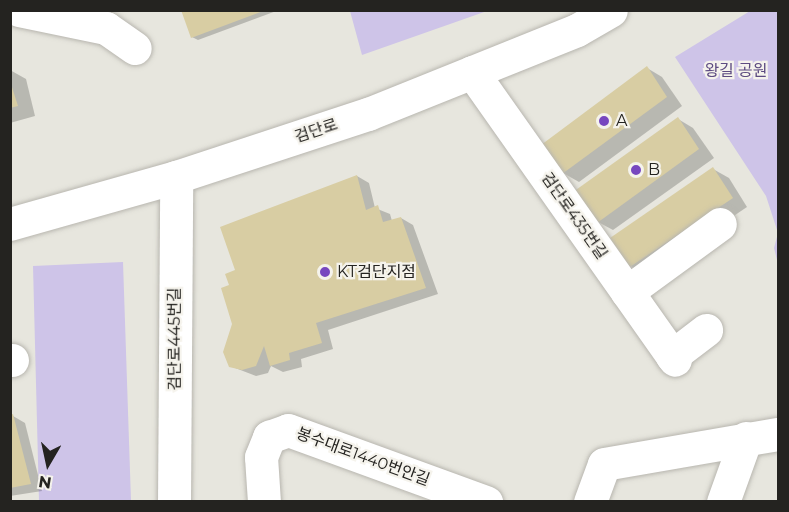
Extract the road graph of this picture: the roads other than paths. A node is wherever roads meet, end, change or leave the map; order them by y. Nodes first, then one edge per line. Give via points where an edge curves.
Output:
1 (19, 10) edge
2 (611, 10) edge
3 (135, 48) dead end
4 (472, 72) junction
5 (176, 177) junction
6 (10, 224) edge
7 (720, 224) dead end
8 (627, 292) junction
9 (706, 330) dead end
10 (778, 434) edge
11 (746, 438) junction
12 (174, 501) edge
13 (264, 501) edge
14 (486, 501) edge
15 (590, 501) edge
16 (723, 501) edge

1 - 3 street via 106,28
2 - 4 street, 검단로 via 577,30
4 - 5 street, 검단로 via 368,114
4 - 8 street, 검단로435번길
5 - 6 street, 검단로
5 - 12 street, 검단로445번길
7 - 8 street
8 - 9 street, 검단로435번길 via 674,358
10 - 11 street
11 - 15 street via 604,464
11 - 16 street
13 - 14 street, 봉수대로1440번안길 via 261,457 269,437 288,430

